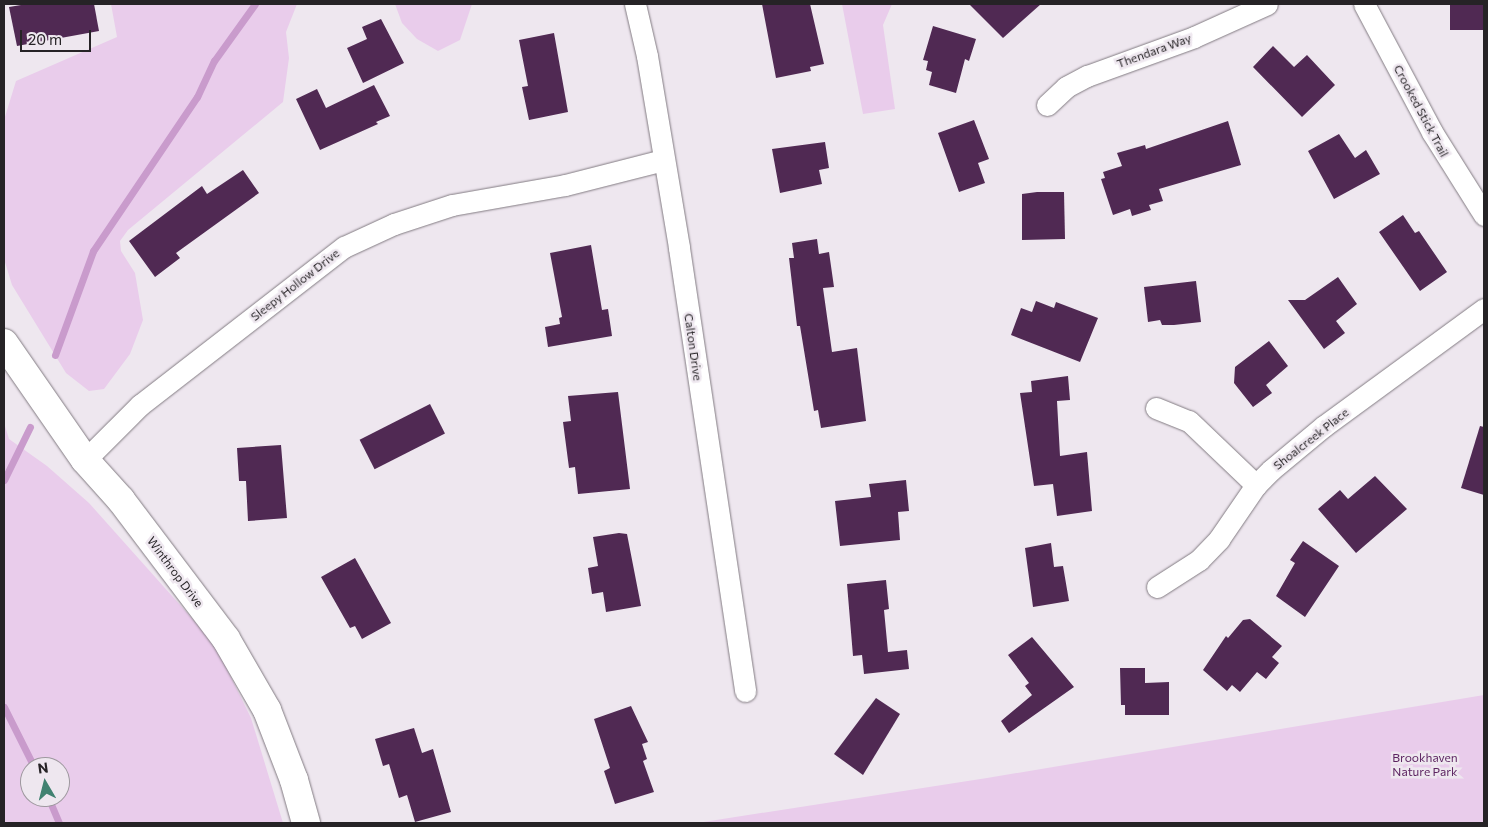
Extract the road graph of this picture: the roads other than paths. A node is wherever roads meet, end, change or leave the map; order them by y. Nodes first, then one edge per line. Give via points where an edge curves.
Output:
1 (635, 4) edge
2 (1267, 4) edge
3 (1364, 4) edge
4 (1047, 105) dead end
5 (663, 160) junction
6 (1484, 215) edge
7 (1484, 309) edge
8 (4, 343) edge
9 (1156, 408) dead end
10 (85, 460) junction
11 (1256, 485) junction
12 (1157, 587) dead end
13 (745, 691) dead end
14 (306, 823) edge

1 - 5 street, Calton Drive via 647,56
2 - 4 street, Thendara Way via 1194,37 1087,76 1066,87
3 - 6 street, Crooked Stick Trail via 1441,148
5 - 10 street, Sleepy Hollow Drive via 565,185 452,205 394,224 344,247 140,405
5 - 13 street, Calton Drive via 680,248
7 - 11 street, Shoalcreek Place via 1324,426
8 - 10 street, Winthrop Drive
9 - 11 street via 1189,421
10 - 14 street, Winthrop Drive via 121,500 226,639 267,710 294,780
11 - 12 street, Shoalcreek Place via 1239,513 1198,560

